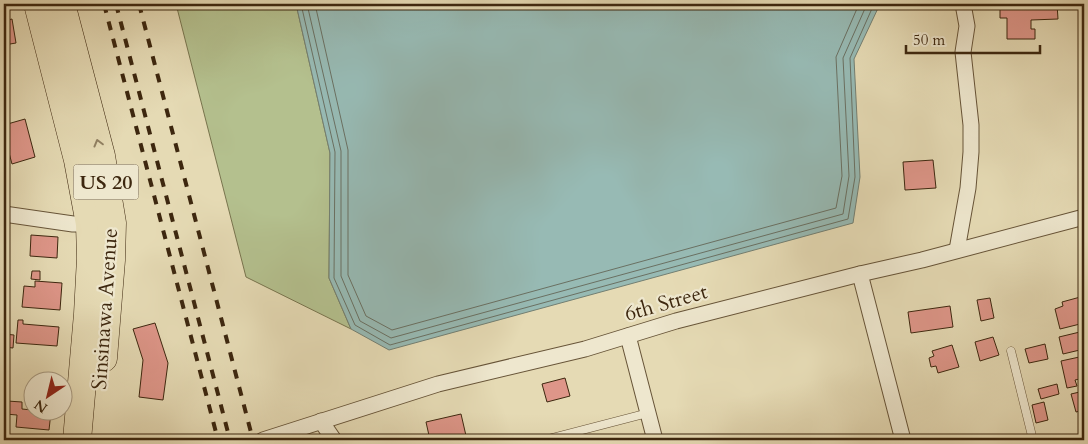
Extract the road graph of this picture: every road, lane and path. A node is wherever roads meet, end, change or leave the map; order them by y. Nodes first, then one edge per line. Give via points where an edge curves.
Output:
1 (38, 4) edge
2 (61, 4) edge
3 (963, 4) edge
4 (58, 36) junction
5 (4, 214) edge
6 (1084, 217) edge
7 (101, 223) junction
8 (957, 250) junction
9 (860, 274) junction
10 (628, 336) junction
11 (1011, 351) dead end
12 (648, 413) junction
13 (321, 421) junction
14 (77, 440) edge
15 (94, 440) edge
16 (263, 440) edge
17 (334, 440) edge
18 (544, 440) edge
19 (655, 440) edge
20 (903, 440) edge
21 (1033, 440) edge

1 - 4 highway, Sinsinawa Avenue / US 20
2 - 4 highway, Sinsinawa Avenue / US 20
3 - 8 street via 967,26 963,52 971,152
4 - 7 highway, Sinsinawa Avenue / US 20 via 66,68 78,160
5 - 7 street via 73,224
6 - 8 street, 6th Street
7 - 14 highway, Sinsinawa Avenue / US 20 via 91,258
7 - 15 highway, Sinsinawa Avenue / US 20 via 107,317
8 - 9 street, 6th Street
9 - 10 street, 6th Street
9 - 20 street
10 - 12 street
10 - 13 street, 6th Street via 438,384
11 - 21 lane
12 - 18 lane
12 - 19 street
13 - 16 street, 6th Street
13 - 17 street

